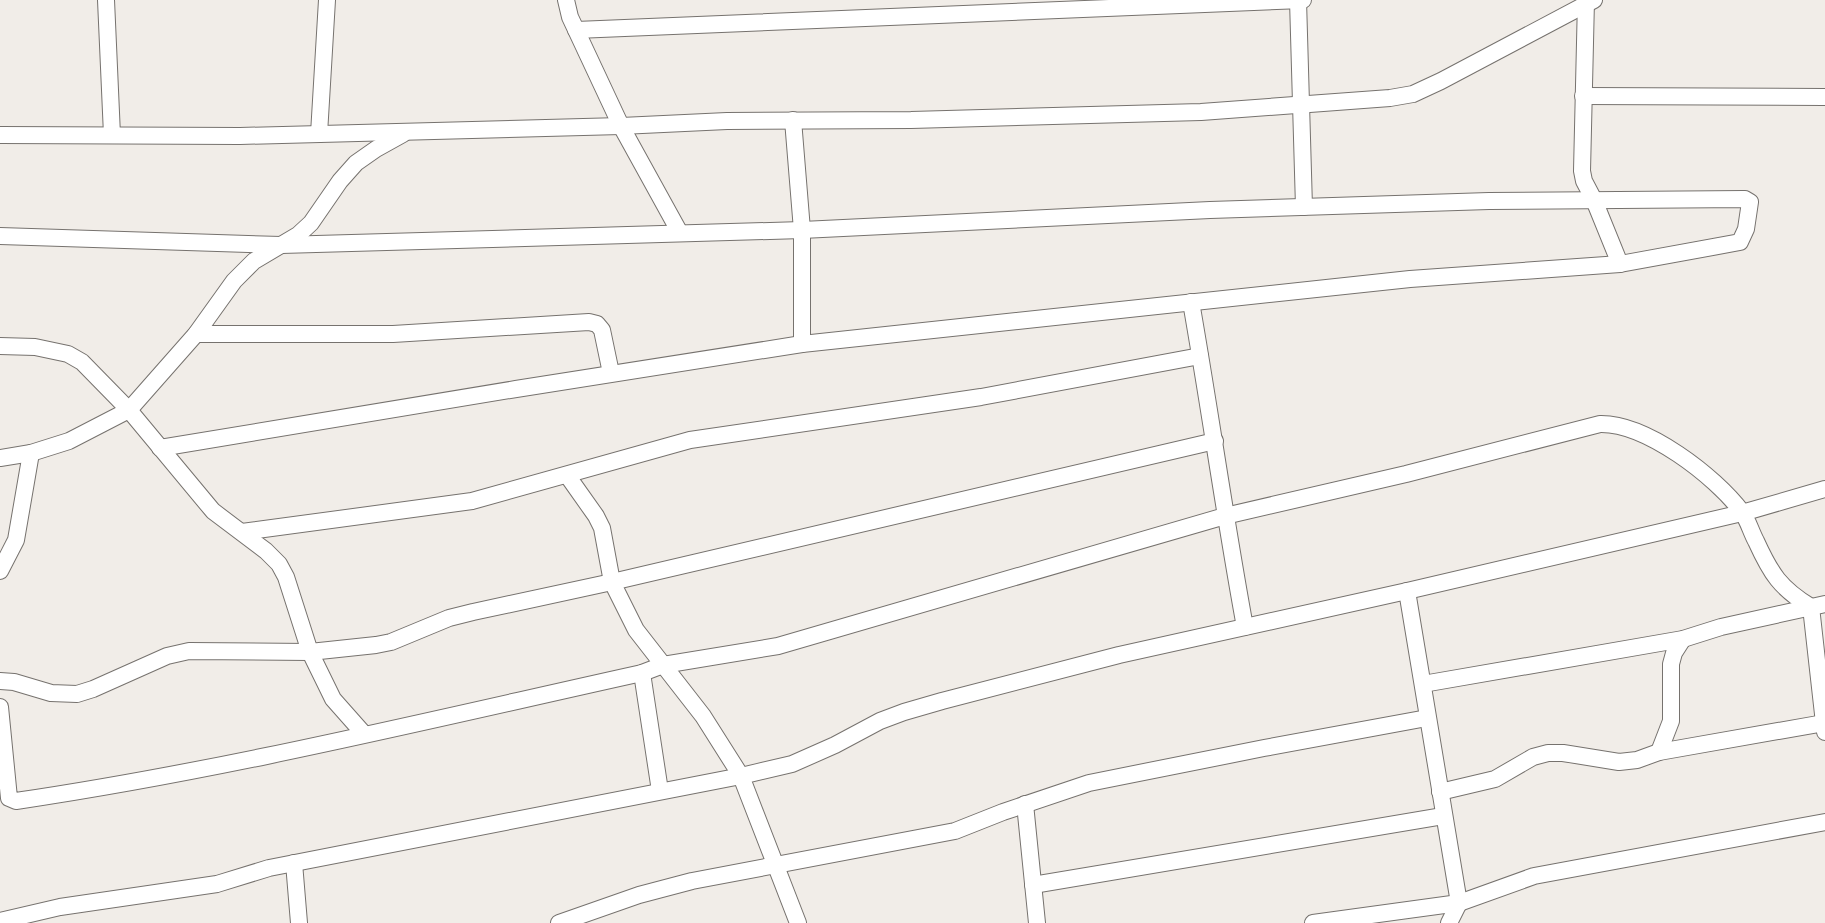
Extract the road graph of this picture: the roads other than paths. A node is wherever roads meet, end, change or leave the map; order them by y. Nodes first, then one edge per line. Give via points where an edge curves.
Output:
1 (106, 0) edge
2 (327, 0) edge
3 (566, 0) edge
4 (1300, 0) edge
5 (1588, 1) edge
6 (1029, 6) edge
7 (576, 30) junction
8 (1583, 96) junction
9 (1825, 97) edge
10 (1302, 104) junction
11 (793, 120) junction
12 (621, 126) junction
13 (407, 132) junction
14 (319, 134) junction
15 (0, 135) edge
16 (112, 135) junction
17 (1594, 200) junction
18 (1304, 207) junction
19 (802, 230) junction
20 (680, 233) junction
21 (0, 236) edge
22 (281, 245) junction
23 (1620, 264) junction
24 (1191, 302) junction
25 (196, 334) junction
26 (802, 344) junction
27 (0, 346) edge
28 (1200, 356) junction
29 (611, 374) junction
30 (129, 410) junction
31 (1215, 441) junction
32 (160, 448) junction
33 (31, 453) junction
34 (0, 458) edge
35 (567, 475) junction
36 (1825, 489) edge
37 (1742, 513) junction
38 (1225, 516) junction
39 (242, 532) junction
40 (0, 571) edge
41 (612, 582) junction
42 (1407, 591) junction
43 (1818, 606) edge
44 (1245, 627) junction
45 (1683, 639) junction
46 (310, 652) junction
47 (663, 665) junction
48 (642, 673) junction
49 (0, 681) edge
50 (1423, 684) junction
51 (1823, 704) edge
52 (0, 707) edge
53 (1427, 718) junction
54 (1825, 728) edge
55 (364, 734) junction
56 (1659, 753) junction
57 (741, 776) junction
58 (660, 791) junction
59 (1440, 792) junction
60 (1025, 804) junction
61 (1443, 816) junction
62 (1825, 822) edge
63 (294, 863) junction
64 (777, 865) junction
65 (1033, 885) junction
66 (1459, 903) junction
67 (0, 921) edge
68 (298, 923) edge
69 (559, 923) edge
70 (798, 923) edge
71 (1037, 923) edge
72 (1313, 923) edge
73 (1449, 923) edge

1 - 16 street
2 - 14 street
3 - 7 street
4 - 6 street
4 - 10 street
5 - 8 street
5 - 10 street via 1413,94
6 - 7 street
7 - 12 street
8 - 9 street
8 - 17 street via 1582,171
10 - 11 street via 1201,112
10 - 18 street
11 - 12 street
11 - 19 street
12 - 13 street
12 - 20 street
13 - 14 street
13 - 22 street via 356,163 311,223
14 - 16 street
15 - 16 street
17 - 18 street
17 - 23 street
17 - 23 street via 1750,202 1740,242
18 - 19 street
19 - 20 street
19 - 26 street
20 - 22 street
21 - 22 street
22 - 25 street via 254,261 234,281
23 - 24 street via 1410,279
24 - 26 street
24 - 28 street
25 - 29 street via 393,334 589,322 602,330
25 - 30 street
26 - 29 street
27 - 30 street via 35,347 68,354 90,369
28 - 31 street
28 - 35 street via 981,397 690,440
29 - 32 street
30 - 32 street
30 - 33 street via 69,441
31 - 38 street
31 - 41 street
32 - 39 street via 208,505
33 - 34 street
33 - 40 street via 16,540
35 - 39 street via 472,501
35 - 41 street via 602,528
36 - 37 street
37 - 38 street via 1686,458 1627,427 1600,424
37 - 42 street
37 - 43 street via 1768,569 1790,594
38 - 44 street
38 - 47 street via 778,646
39 - 46 street via 279,564
41 - 46 street via 449,618 391,642
41 - 47 street via 636,630
42 - 44 street
42 - 50 street
43 - 45 street
43 - 51 street
44 - 57 street via 1119,654 904,712 792,764
45 - 50 street
45 - 56 street via 1671,664 1671,721
46 - 49 street via 189,651 77,694 51,693
46 - 55 street via 333,699
47 - 48 street
47 - 57 street via 703,716
48 - 55 street
48 - 58 street
50 - 53 street
51 - 54 street
52 - 55 street via 7,792 16,801 127,784
53 - 59 street
53 - 60 street via 1089,783
54 - 56 street
56 - 59 street via 1619,762 1548,753 1533,757 1495,779
57 - 58 street
57 - 64 street
58 - 63 street
59 - 61 street
60 - 64 street via 955,831
60 - 65 street
61 - 65 street
61 - 66 street
62 - 66 street via 1534,876
63 - 67 street via 217,884 60,907
63 - 68 street
64 - 69 street via 639,895
64 - 70 street
65 - 71 street
66 - 72 street
66 - 73 street

